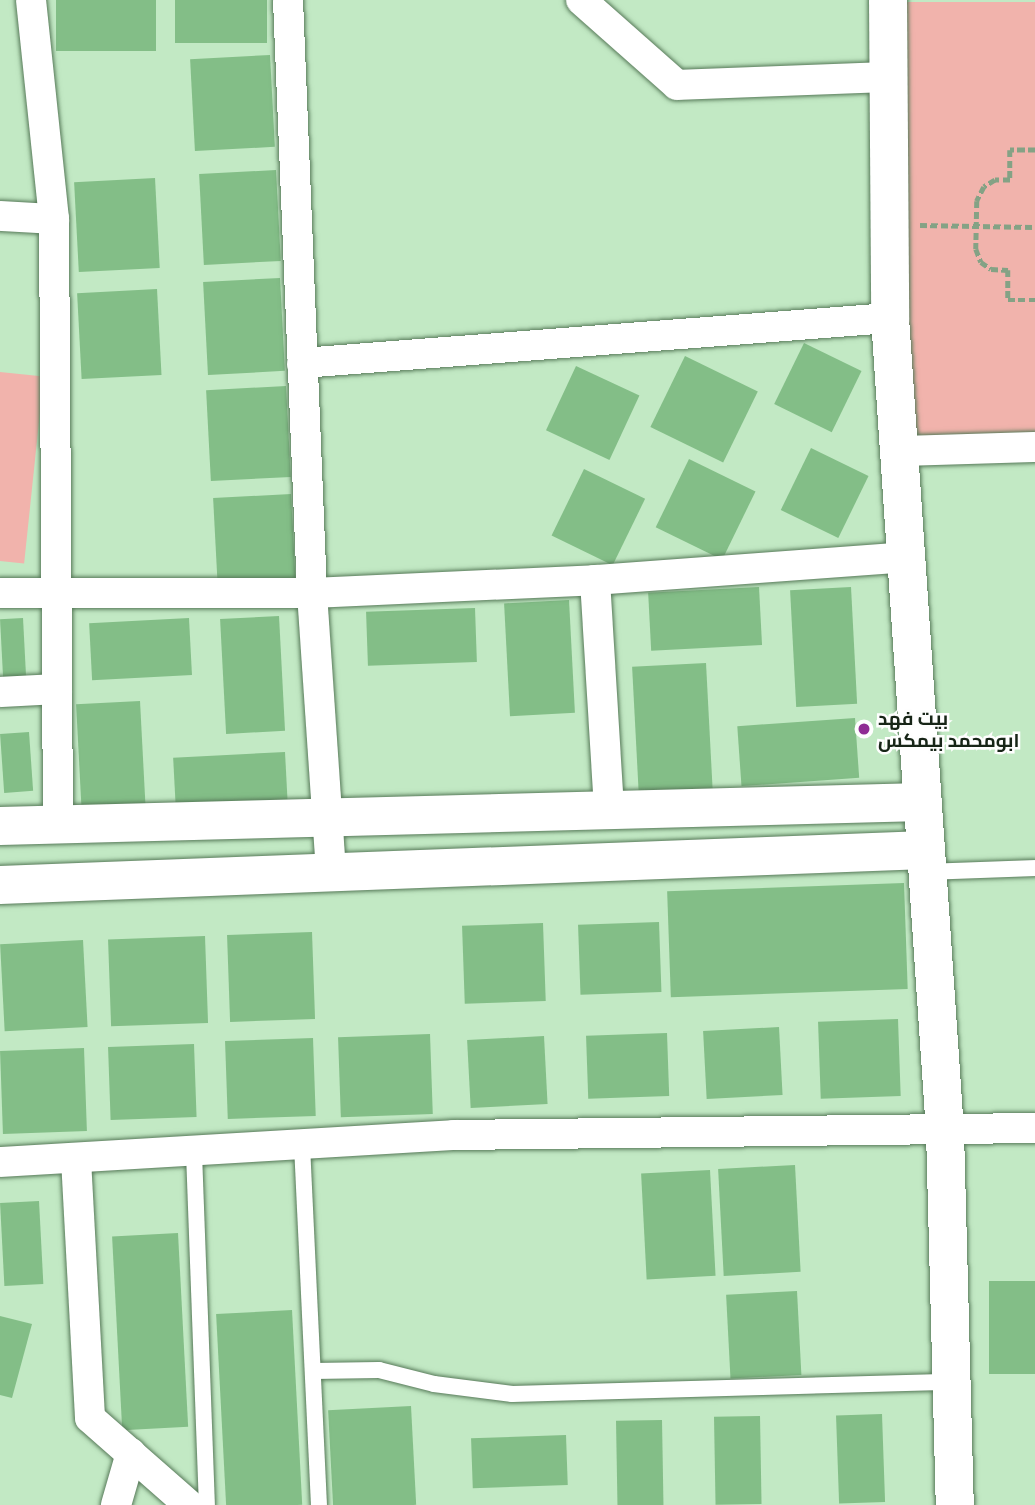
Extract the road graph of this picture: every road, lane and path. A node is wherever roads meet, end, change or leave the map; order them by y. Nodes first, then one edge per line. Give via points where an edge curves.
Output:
1 (31, 0) edge
2 (288, 0) edge
3 (581, 0) edge
4 (888, 0) edge
5 (885, 77) junction
6 (1035, 150) edge
7 (0, 216) edge
8 (54, 219) junction
9 (888, 225) junction
10 (976, 226) junction
11 (1035, 226) edge
12 (1035, 300) edge
13 (890, 318) junction
14 (302, 363) junction
15 (1035, 447) edge
16 (901, 451) junction
17 (907, 557) junction
18 (594, 580) junction
19 (57, 590) junction
20 (0, 593) edge
21 (312, 593) junction
22 (57, 689) junction
23 (0, 692) edge
24 (923, 802) junction
25 (609, 810) junction
26 (326, 818) junction
27 (58, 825) junction
28 (0, 826) edge
29 (925, 861) junction
30 (1035, 868) edge
31 (331, 873) junction
32 (0, 885) edge
33 (1035, 1128) edge
34 (945, 1132) junction
35 (302, 1145) junction
36 (194, 1153) junction
37 (76, 1159) junction
38 (0, 1162) edge
39 (313, 1371) junction
40 (952, 1381) junction
41 (131, 1454) junction
42 (116, 1505) edge
43 (189, 1505) edge
44 (208, 1505) edge
45 (319, 1505) edge
46 (955, 1505) edge

1 - 8 street
2 - 14 street
3 - 5 street via 677,85
4 - 5 street
5 - 9 street
6 - 10 path via 1010,150 1010,180 995,180 984,187 977,201
7 - 8 street
8 - 19 street
9 - 10 path
9 - 13 street
10 - 11 path
10 - 12 path via 981,262 990,269 1008,270 1008,299
13 - 14 street
13 - 16 street
14 - 21 street
15 - 16 street
16 - 17 street
17 - 18 street
17 - 24 street
18 - 21 street
18 - 25 street
19 - 20 street
19 - 21 street
19 - 22 street
21 - 26 street
22 - 23 street
22 - 27 street
24 - 25 street
24 - 29 street
25 - 26 street
26 - 27 street
26 - 31 street
27 - 28 street
29 - 30 lane
29 - 31 street
29 - 34 street
31 - 32 street
33 - 34 street
34 - 35 street via 454,1135
34 - 40 street
35 - 36 street
35 - 39 lane
36 - 37 street
36 - 44 lane
37 - 38 street
37 - 41 street via 90,1418
39 - 40 lane via 379,1370 434,1384 512,1394
39 - 45 lane
40 - 46 street
41 - 42 street
41 - 43 street

